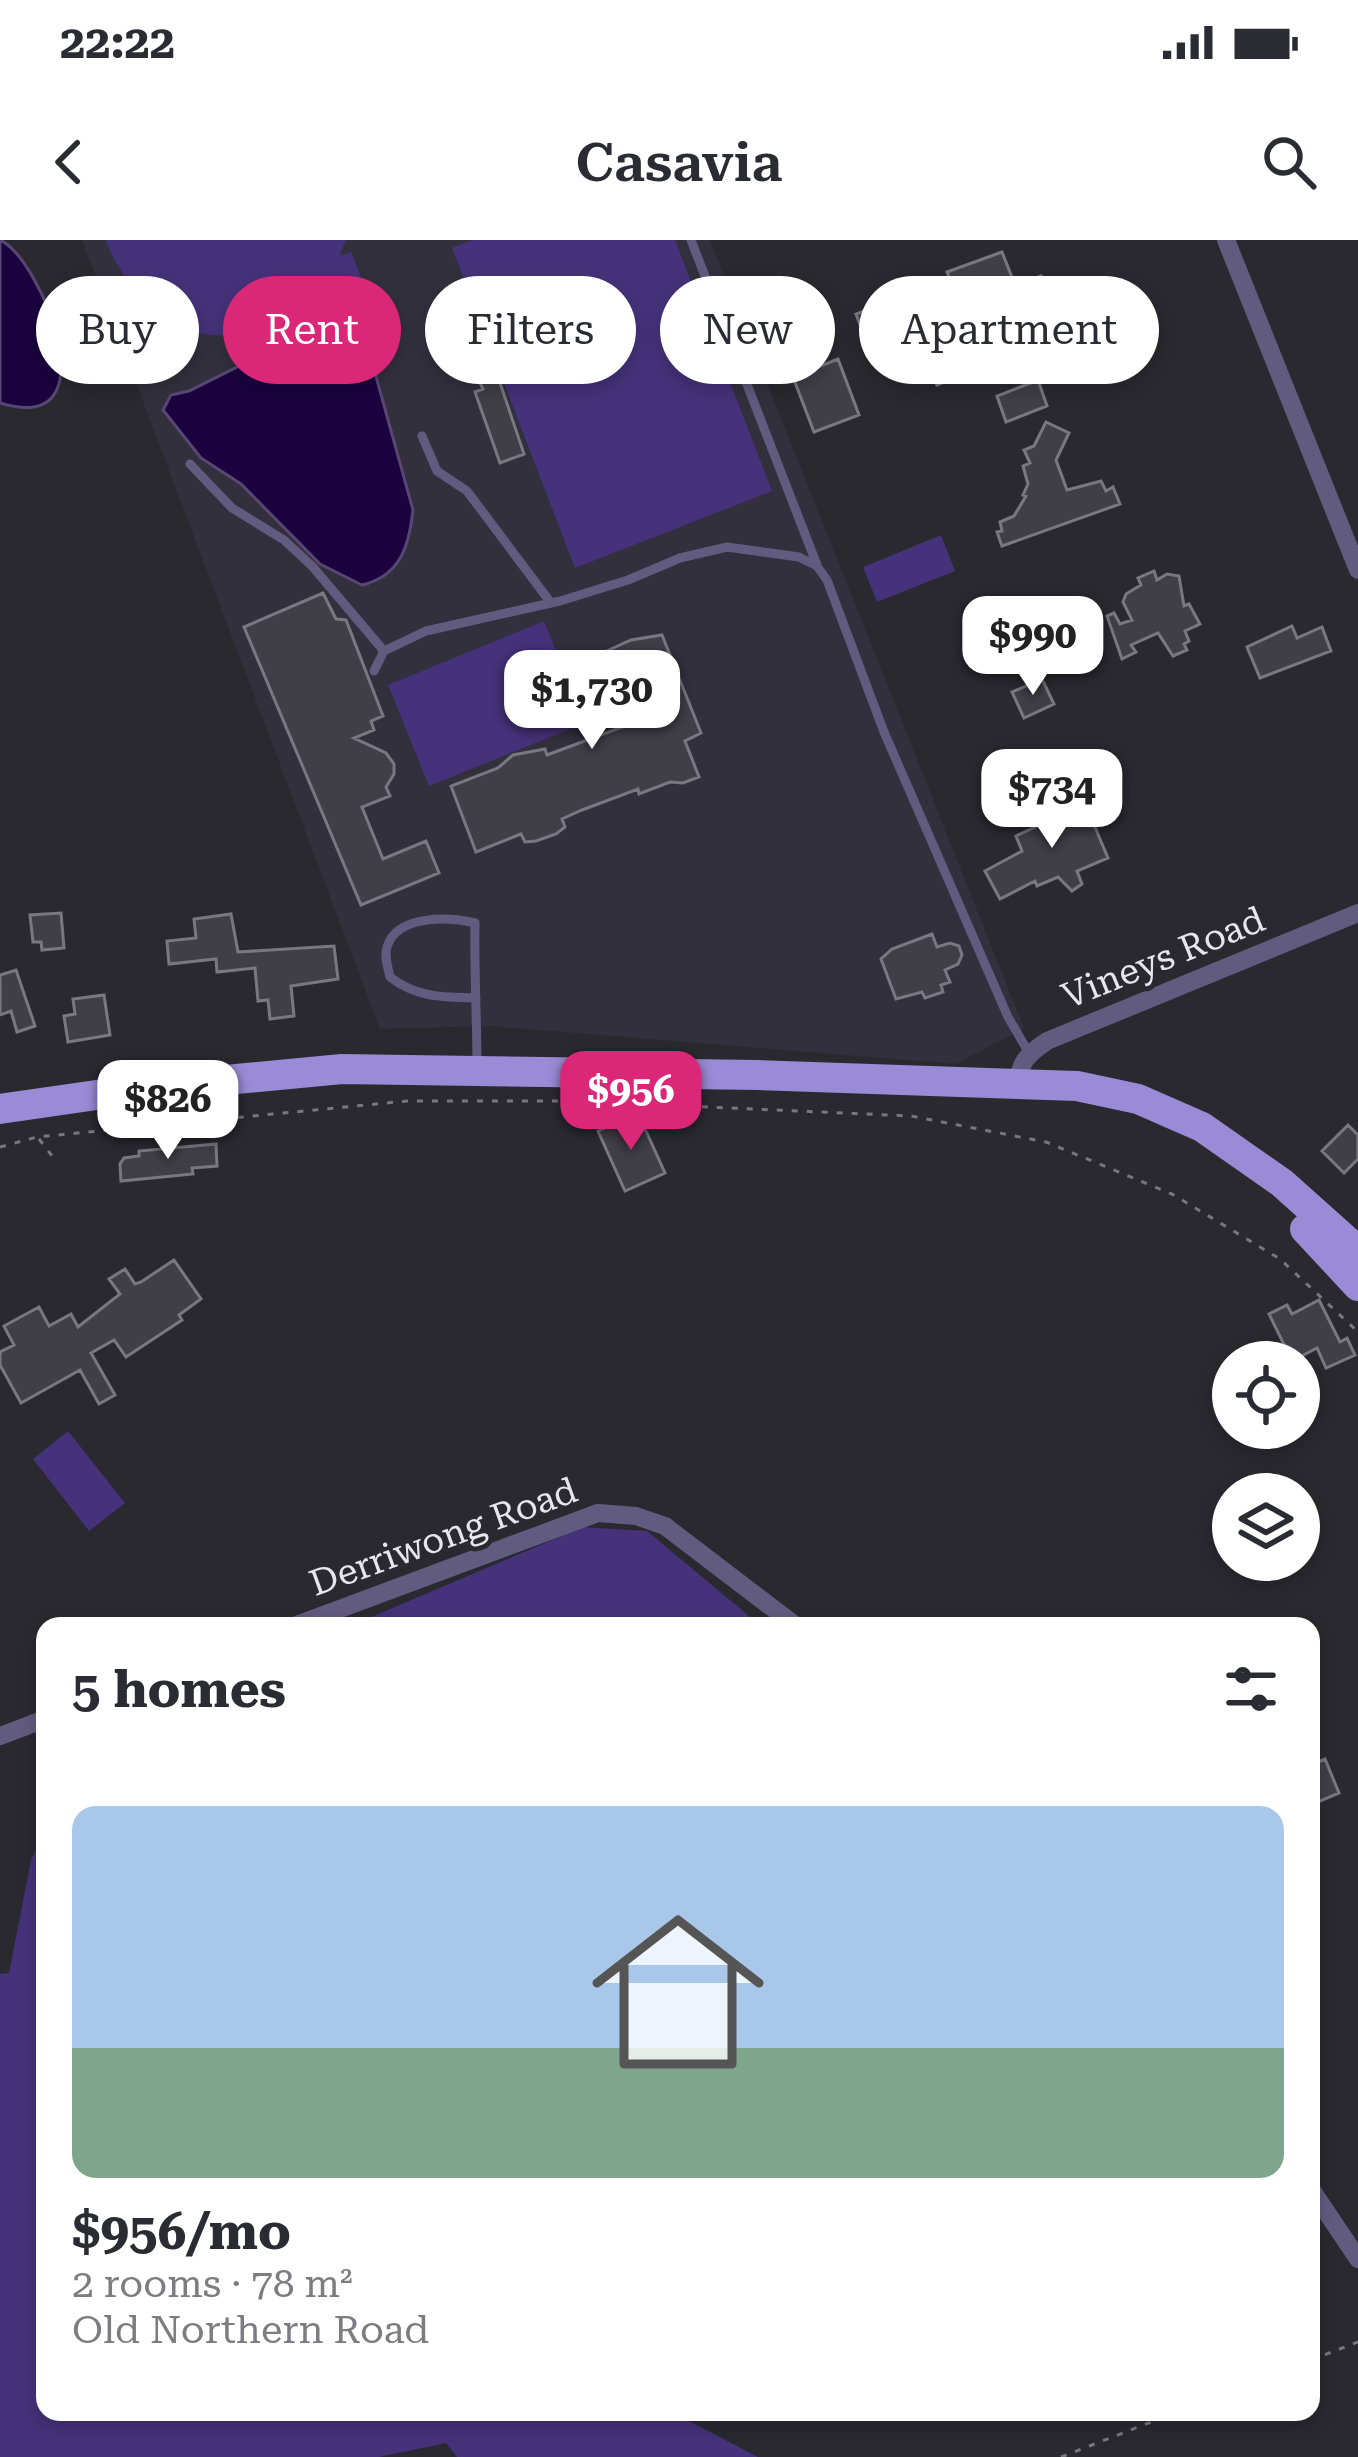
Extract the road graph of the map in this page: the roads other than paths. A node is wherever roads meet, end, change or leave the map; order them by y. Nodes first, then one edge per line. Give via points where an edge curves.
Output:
1 (691, 240) edge
2 (1226, 240) edge
3 (422, 436) dead end
4 (190, 464) dead end
5 (817, 566) junction
6 (1358, 569) edge
7 (550, 603) junction
8 (384, 651) junction
9 (374, 671) dead end
10 (1358, 913) edge
11 (476, 998) junction
12 (1029, 1053) junction
13 (477, 1069) junction
14 (1018, 1085) junction
15 (0, 1109) edge
16 (1358, 1251) edge
17 (1358, 1286) edge
18 (318, 1617) edge
19 (784, 1617) edge
20 (36, 1722) edge
21 (0, 1736) edge
22 (1320, 2202) edge
23 (1358, 2259) edge

1 - 5 lane
2 - 6 street
3 - 7 lane via 437,471 467,491
4 - 8 lane via 232,508 312,566
5 - 7 lane via 727,547
5 - 12 lane
7 - 8 lane via 426,632
8 - 9 lane
10 - 12 street, Vineys Road
11 - 11 lane via 405,988 390,977 389,942 440,916 475,923
11 - 13 lane
12 - 14 street
13 - 14 main road
13 - 15 main road via 342,1069
14 - 16 main road via 1076,1086 1178,1114 1269,1173
14 - 17 main road via 1179,1132 1276,1201
18 - 19 street, Derriwong Road via 598,1513 665,1526
20 - 21 street
22 - 23 street

